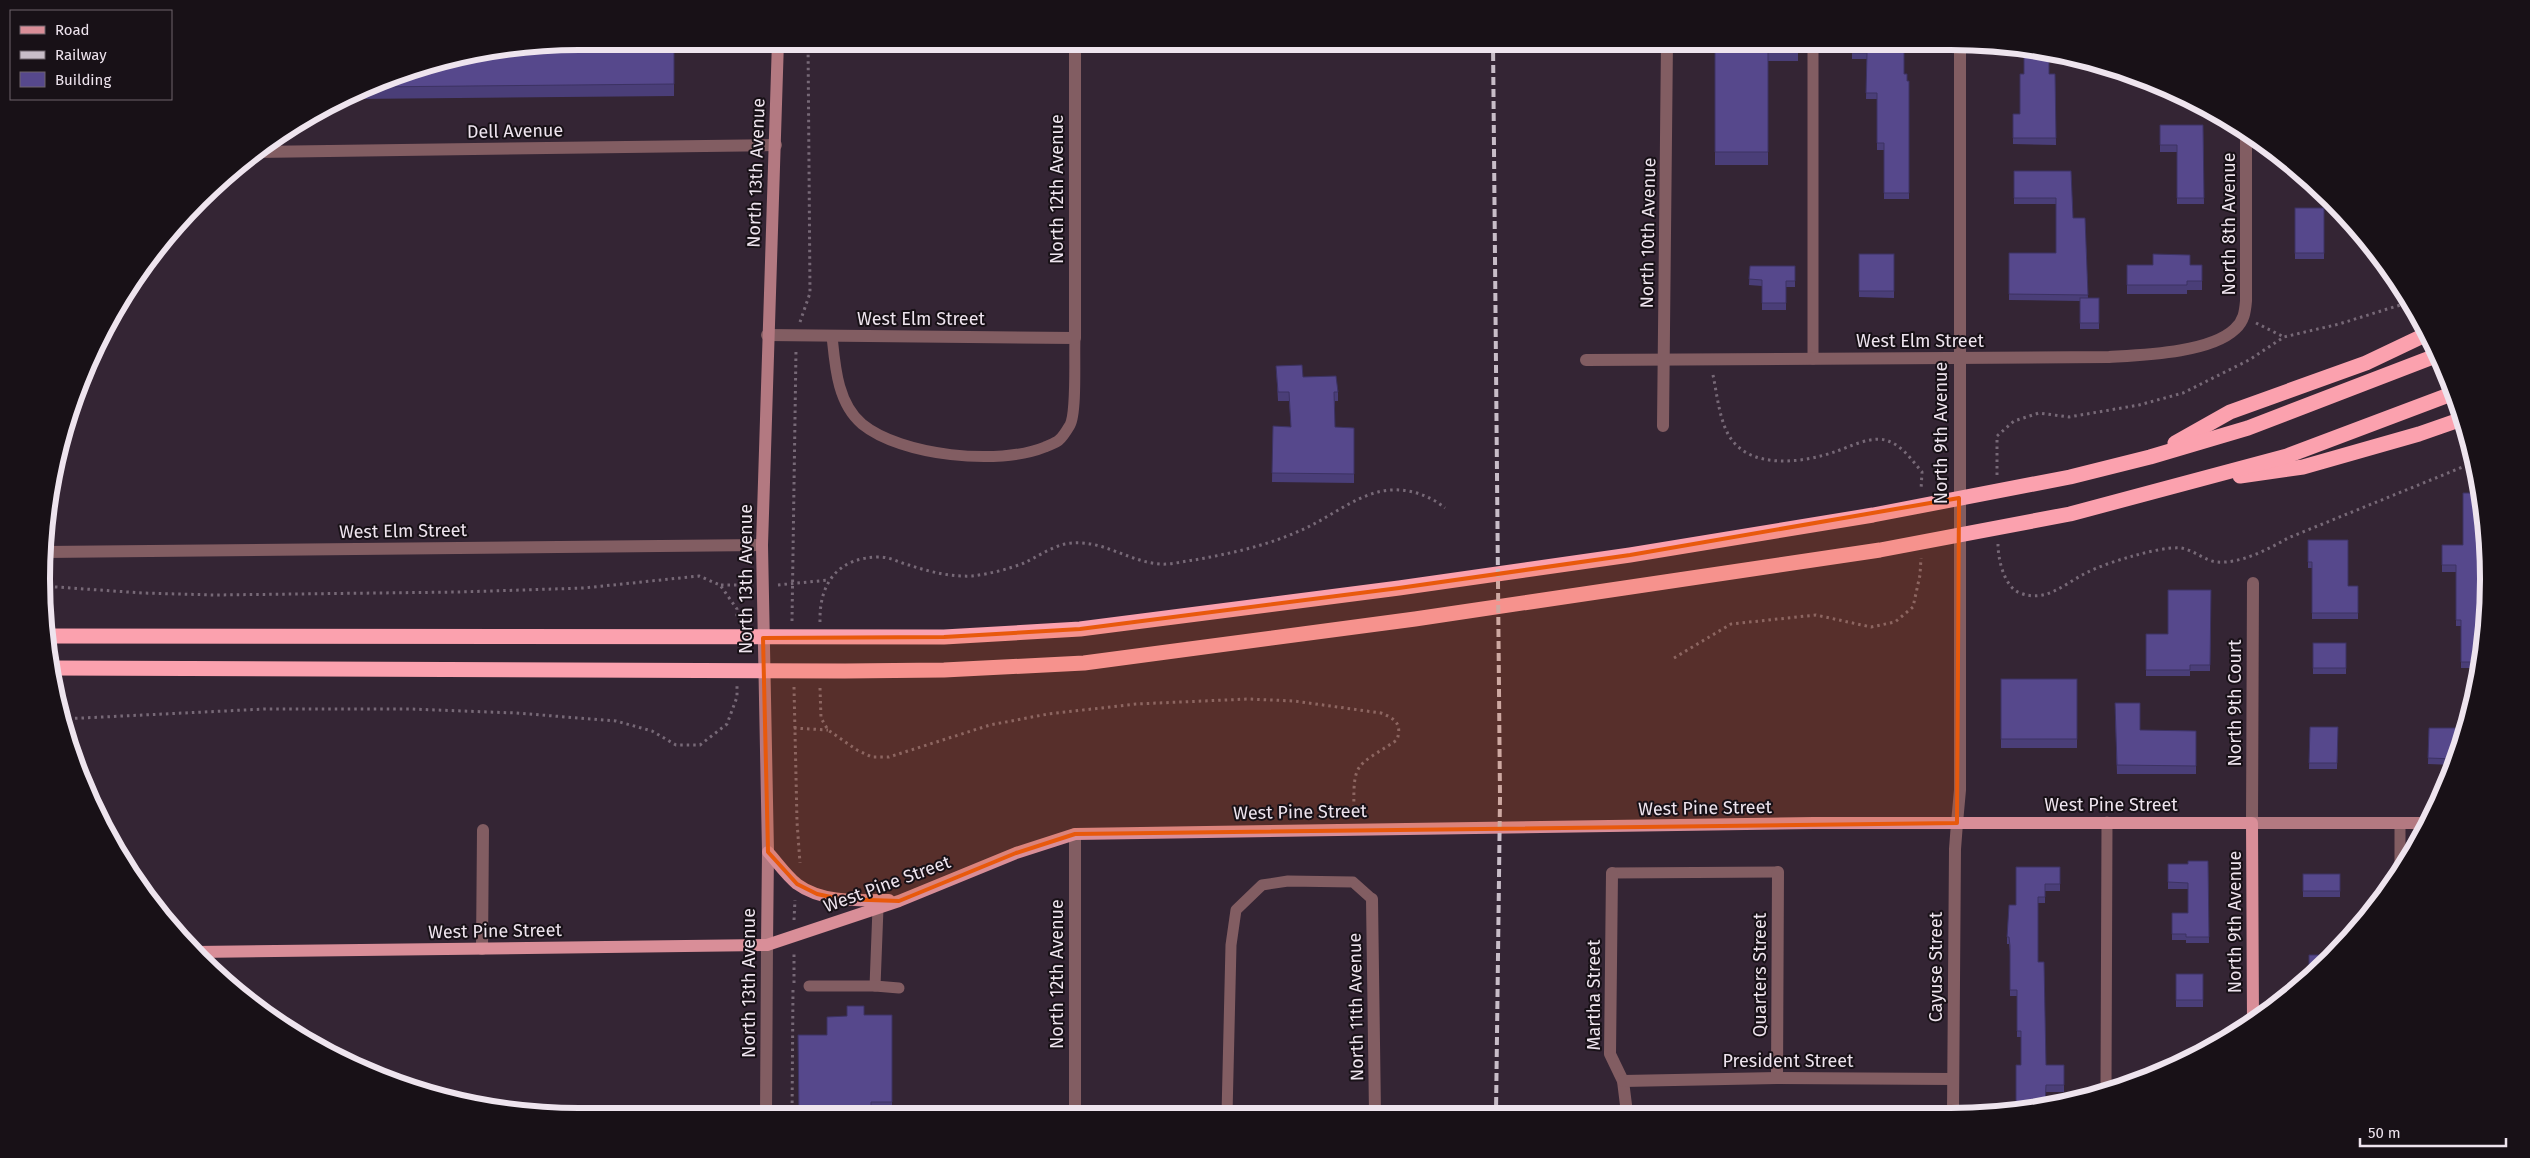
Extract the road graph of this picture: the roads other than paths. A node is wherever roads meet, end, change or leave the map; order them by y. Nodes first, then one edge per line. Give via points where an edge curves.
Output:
1 (778, 50) edge
2 (1075, 50) edge
3 (1667, 50) edge
4 (1813, 50) edge
5 (1960, 50) edge
6 (2246, 140) edge
7 (776, 145) junction
8 (267, 152) edge
9 (2244, 317) joint
10 (767, 335) junction
11 (832, 336) junction
12 (2421, 337) edge
13 (1075, 338) junction
14 (1959, 358) junction
15 (1813, 359) junction
16 (2431, 359) edge
17 (1586, 360) dead end
18 (1664, 360) junction
19 (2447, 396) edge
20 (2456, 421) edge
21 (1663, 426) dead end
22 (2150, 458) junction
23 (2164, 487) junction
24 (762, 544) junction
25 (51, 552) edge
26 (2253, 583) dead end
27 (54, 636) edge
28 (58, 668) edge
29 (2108, 822) junction
30 (1957, 823) junction
31 (2252, 823) junction
32 (2420, 823) edge
33 (2400, 824) junction
34 (483, 830) dead end
35 (1075, 834) junction
36 (768, 852) junction
37 (2400, 858) edge
38 (1778, 872) joint
39 (1612, 873) joint
40 (1372, 899) joint
41 (898, 901) junction
42 (878, 908) junction
43 (767, 945) junction
44 (482, 949) junction
45 (204, 952) edge
46 (809, 986) dead end
47 (875, 986) junction
48 (898, 988) dead end
49 (2253, 1013) edge
50 (1778, 1078) junction
51 (1953, 1079) junction
52 (1622, 1081) junction
53 (2106, 1085) edge
54 (766, 1108) edge
55 (1075, 1108) edge
56 (1227, 1108) edge
57 (1375, 1108) edge
58 (1626, 1108) edge
59 (1953, 1108) edge

1 - 7 main road, North 13th Avenue
2 - 13 street, North 12th Avenue
3 - 18 street, North 10th Avenue
4 - 15 lane
5 - 14 street, North 9th Avenue
6 - 9 street, North 8th Avenue
7 - 8 street, Dell Avenue
7 - 10 main road, North 13th Avenue
9 - 14 street, West Elm Street via 2237,328 2221,338 2180,351 2152,355
10 - 11 street, West Elm Street
10 - 24 main road, North 13th Avenue
11 - 13 street, West Elm Street
11 - 13 lane via 844,403 862,424 901,443 933,451 985,457 1032,452 1058,441 1071,423
12 - 22 highway via 2366,363 2230,412
14 - 15 street, West Elm Street
14 - 30 street, North 9th Avenue via 1960,790
15 - 18 street, West Elm Street
16 - 22 highway via 2248,428
17 - 18 street, West Elm Street
18 - 21 street, North 10th Avenue
19 - 23 highway via 2287,456
20 - 23 highway via 2302,467
22 - 27 highway via 1873,515 1630,555 1080,629 944,637 843,638
23 - 28 highway via 2070,514 1880,550 1084,664 845,671
24 - 25 street, West Elm Street
24 - 36 main road, North 13th Avenue
26 - 31 street, North 9th Court
29 - 30 main road, West Pine Street
29 - 31 main road, West Pine Street
29 - 53 lane
30 - 35 main road, West Pine Street
30 - 51 street, Cayuse Street
31 - 33 main road, West Pine Street
31 - 49 main road, North 9th Avenue
32 - 33 main road, West Pine Street
33 - 37 lane
34 - 44 street
35 - 41 main road, West Pine Street via 1016,853
35 - 55 street, North 12th Avenue
36 - 41 main road via 801,886 817,894 840,899
36 - 43 main road, North 13th Avenue
38 - 39 lane
38 - 50 street, Quarters Street
39 - 52 street, Martha Street via 1610,1054
40 - 56 lane via 1353,882 1288,881 1262,885 1236,910 1231,945
40 - 57 street, North 11th Avenue
41 - 42 main road, West Pine Street
42 - 43 main road, West Pine Street
42 - 47 lane
43 - 44 main road, West Pine Street
43 - 54 street, North 13th Avenue
44 - 45 main road, West Pine Street
46 - 47 lane
47 - 48 lane
50 - 51 street, President Street
50 - 52 street, President Street
51 - 59 street, Cayuse Street
52 - 58 street, Martha Street

